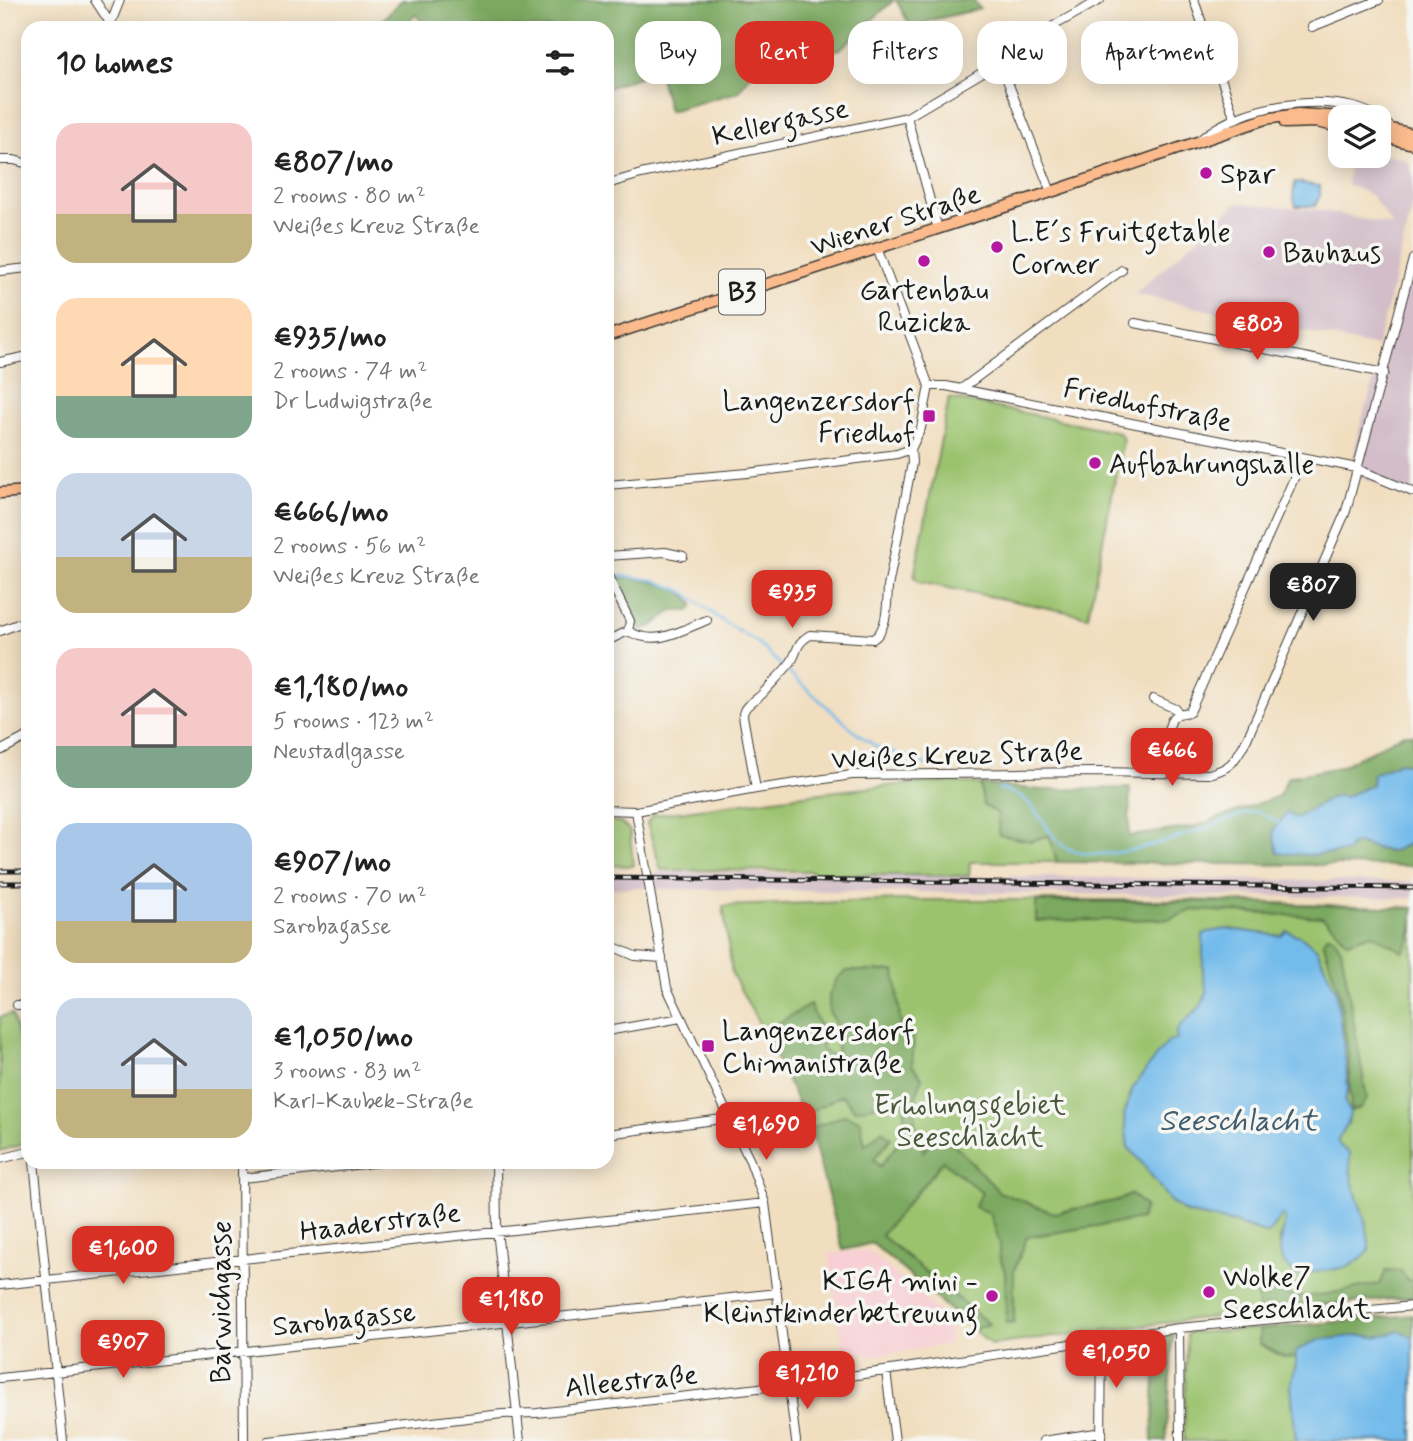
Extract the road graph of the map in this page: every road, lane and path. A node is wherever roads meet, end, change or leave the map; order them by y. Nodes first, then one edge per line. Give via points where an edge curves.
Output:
1 (95, 0) edge
2 (120, 0) edge
3 (1100, 0) edge
4 (1194, 0) edge
5 (1379, 0) edge
6 (108, 21) edge
7 (112, 21) edge
8 (1062, 21) edge
9 (1311, 27) dead end
10 (977, 76) edge
11 (1009, 84) edge
12 (1328, 116) edge
13 (907, 117) junction
14 (1235, 119) junction
15 (1328, 125) edge
16 (1392, 129) joint
17 (1413, 134) edge
18 (1391, 139) edge
19 (1397, 141) junction
20 (1197, 143) junction
21 (1413, 144) edge
22 (1413, 150) edge
23 (0, 160) edge
24 (21, 162) edge
25 (614, 182) edge
26 (1051, 192) junction
27 (938, 229) junction
28 (877, 248) junction
29 (1413, 259) edge
30 (21, 269) edge
31 (1122, 270) dead end
32 (0, 271) edge
33 (1135, 323) dead end
34 (614, 334) edge
35 (21, 358) edge
36 (0, 362) edge
37 (1384, 373) junction
38 (929, 386) junction
39 (961, 389) junction
40 (911, 449) junction
41 (1303, 458) junction
42 (1358, 469) junction
43 (614, 484) edge
44 (21, 492) edge
45 (1413, 492) edge
46 (0, 494) edge
47 (614, 556) edge
48 (683, 556) dead end
49 (614, 588) edge
50 (707, 620) dead end
51 (21, 623) edge
52 (804, 626) dead end
53 (0, 631) edge
54 (628, 631) junction
55 (810, 635) junction
56 (614, 638) edge
57 (1153, 699) dead end
58 (1178, 714) junction
59 (21, 740) edge
60 (0, 751) edge
61 (1151, 773) junction
62 (755, 789) junction
63 (614, 810) edge
64 (636, 811) junction
65 (614, 947) edge
66 (662, 958) junction
67 (17, 1005) dead end
68 (21, 1005) edge
69 (681, 1018) junction
70 (614, 1030) edge
71 (730, 1118) junction
72 (614, 1133) edge
73 (21, 1154) edge
74 (0, 1159) edge
75 (35, 1169) edge
76 (243, 1169) edge
77 (321, 1169) edge
78 (496, 1169) edge
79 (243, 1178) junction
80 (765, 1203) junction
81 (497, 1230) junction
82 (243, 1259) junction
83 (47, 1280) junction
84 (0, 1284) edge
85 (777, 1293) junction
86 (1413, 1306) edge
87 (508, 1323) junction
88 (1179, 1328) junction
89 (1102, 1338) junction
90 (242, 1352) junction
91 (886, 1371) junction
92 (57, 1372) junction
93 (0, 1378) edge
94 (789, 1385) junction
95 (518, 1414) junction
96 (1101, 1436) edge
97 (63, 1441) edge
98 (244, 1441) edge
99 (269, 1441) edge
100 (520, 1441) edge
101 (796, 1441) edge
102 (895, 1441) edge
103 (1043, 1441) edge
104 (1180, 1441) edge

1 - 6 street
2 - 7 street
3 - 8 street, Kellergasse
4 - 14 street
5 - 9 street
10 - 13 street, Kellergasse
11 - 26 street
12 - 20 main road, Wiener Straße / B3 via 1276,117
13 - 25 street, Kellergasse
13 - 27 street
14 - 16 street, Wiener Straße via 1275,107 1333,102 1378,115
14 - 20 street, Wiener Straße
15 - 20 main road, Wiener Straße / B3 via 1281,123
16 - 17 main road, Wiener Straße
18 - 19 main road
19 - 21 main road
19 - 22 street
20 - 26 main road, Wiener Straße / B3
23 - 24 street
26 - 27 main road, Wiener Straße / B3
27 - 28 main road, Wiener Straße / B3
28 - 34 main road, Wiener Straße / B3
28 - 38 street
29 - 37 street, Weißes Kreuz Straße
30 - 32 street
31 - 39 street
33 - 37 street
35 - 36 street
37 - 42 street, Weißes Kreuz Straße
38 - 39 street, Friedhofstraße
38 - 40 street via 919,435
39 - 41 street, Friedhofstraße
40 - 43 street via 781,470
40 - 55 street via 881,632 873,639
41 - 42 street, Friedhofstraße
41 - 58 street via 1190,712
42 - 45 street, Friedhofstraße
42 - 61 street, Weißes Kreuz Straße via 1346,511 1234,763 1209,774
44 - 46 main road
47 - 48 street via 664,552
49 - 54 street via 630,621
50 - 54 street via 654,639
51 - 53 street
52 - 55 street
54 - 56 street
55 - 62 street via 758,700 743,710
57 - 58 street
58 - 61 street
59 - 60 street
61 - 62 street, Weißes Kreuz Straße via 852,775
62 - 64 street, Weißes Kreuz Straße
63 - 64 street, Weißes Kreuz Straße
64 - 66 street
65 - 66 street via 635,956
66 - 69 street via 667,988
67 - 68 street
69 - 70 street
69 - 71 street
71 - 72 street
71 - 80 street
73 - 74 street
75 - 83 street
76 - 79 street, Barwichgasse
77 - 79 street
78 - 81 street
79 - 82 street, Barwichgasse
80 - 81 street, Haaderstraße
80 - 85 street
81 - 82 street, Haaderstraße
81 - 87 street
82 - 83 street, Haaderstraße
82 - 90 street, Barwichgasse
83 - 84 street, Haaderstraße
83 - 92 street
85 - 87 street, Sarobagasse
85 - 94 street
86 - 88 street, Alleestraße
87 - 90 street, Sarobagasse
87 - 95 street
88 - 89 street, Alleestraße
88 - 104 street
89 - 91 street, Alleestraße
89 - 96 street
90 - 92 street, Sarobagasse
90 - 98 street, Barwichgasse
91 - 94 street, Alleestraße
91 - 102 street
92 - 93 street, Sarobagasse
92 - 97 street
94 - 95 street, Alleestraße
94 - 101 street
95 - 99 street, Alleestraße
95 - 100 street
96 - 103 street

